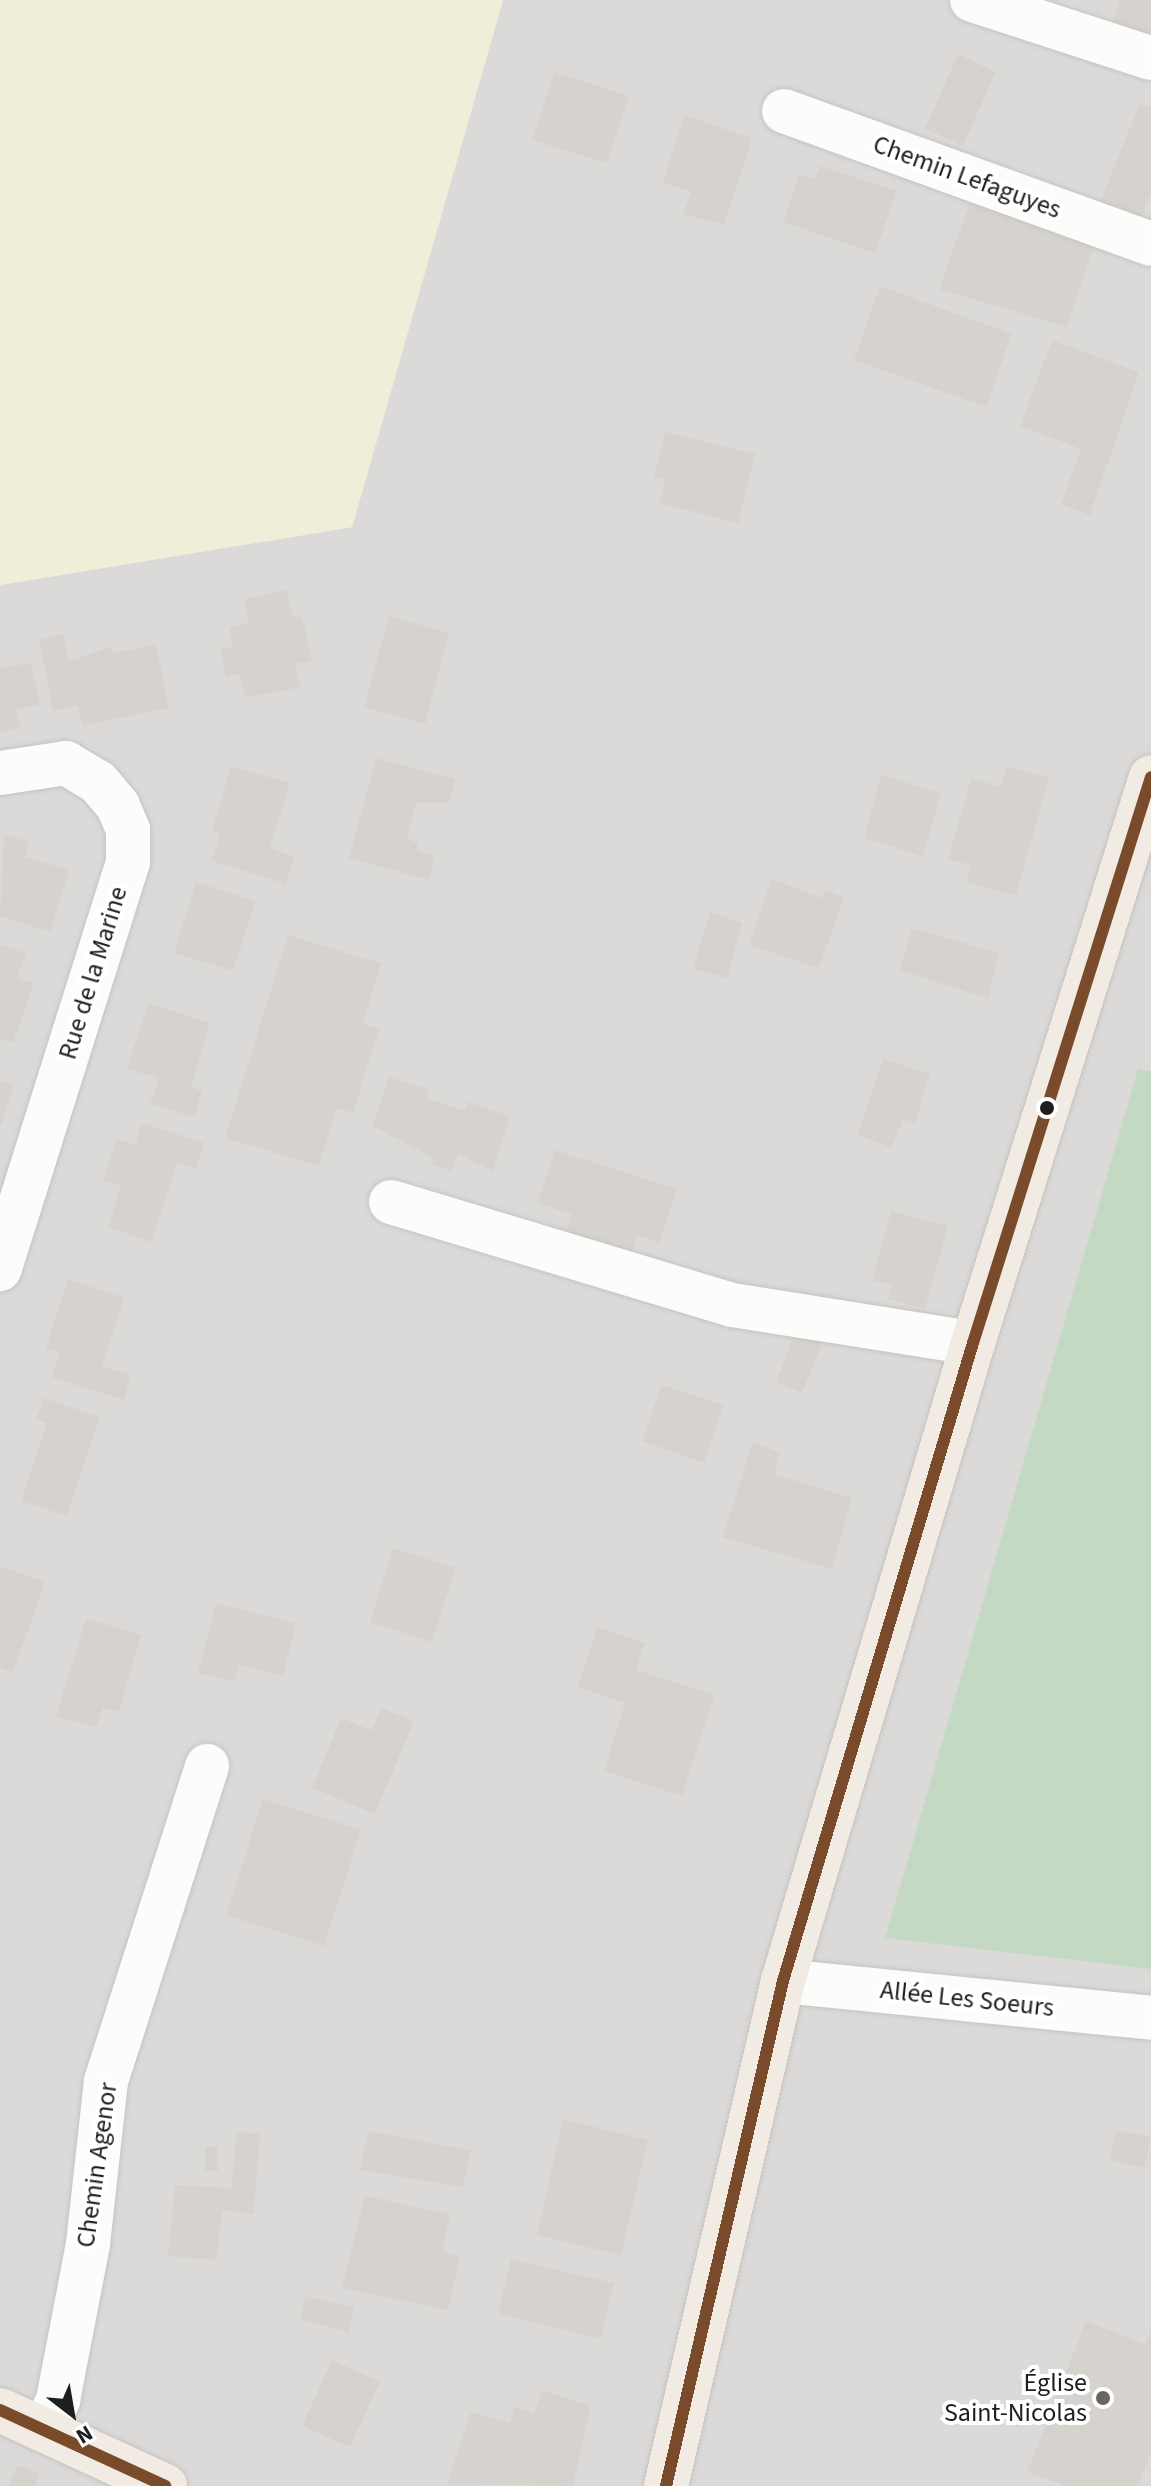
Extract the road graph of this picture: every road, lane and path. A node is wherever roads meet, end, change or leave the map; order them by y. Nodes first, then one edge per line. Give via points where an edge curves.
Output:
1 (972, 0) edge
2 (1151, 58) edge
3 (784, 111) dead end
4 (1151, 244) edge
5 (0, 773) edge
6 (1151, 777) edge
7 (391, 1202) dead end
8 (0, 1269) edge
9 (973, 1343) junction
10 (207, 1766) dead end
11 (783, 1981) junction
12 (1151, 2018) edge
13 (0, 2410) edge
14 (43, 2430) junction
15 (165, 2486) edge
16 (666, 2486) edge

1 - 2 street
3 - 4 street, Chemin Lefaguyes
5 - 8 street, Rue de la Marine via 66,763 98,782 118,806 128,830 128,862
6 - 9 main road
7 - 9 street via 732,1305
9 - 11 main road
10 - 14 street, Chemin Agenor via 106,2081 88,2244 58,2400
11 - 12 street, Allée Les Soeurs
11 - 16 main road
13 - 14 main road
14 - 15 main road

